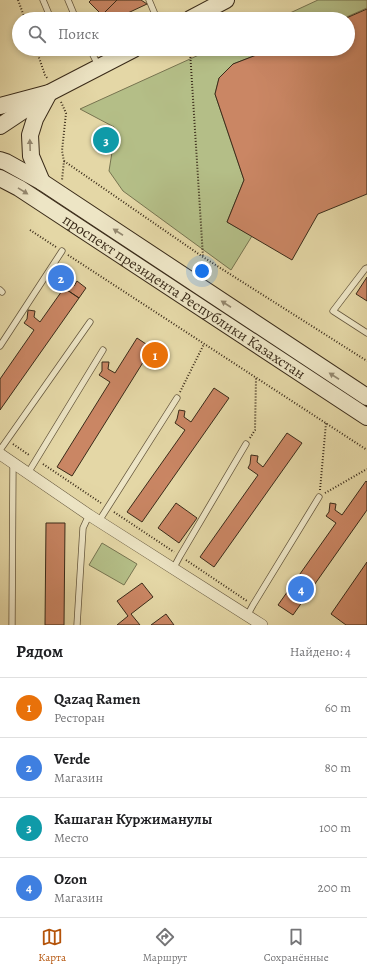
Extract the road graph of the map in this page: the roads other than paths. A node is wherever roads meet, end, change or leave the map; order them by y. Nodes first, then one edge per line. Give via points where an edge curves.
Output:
1 (43, 0) edge
2 (68, 0) edge
3 (149, 0) edge
4 (226, 0) edge
5 (48, 12) edge
6 (73, 12) edge
7 (154, 12) edge
8 (203, 12) edge
9 (94, 56) edge
10 (120, 56) edge
11 (99, 67) junction
12 (53, 92) junction
13 (0, 106) edge
14 (0, 126) edge
15 (0, 160) edge
16 (0, 178) edge
17 (42, 182) junction
18 (62, 251) road end
19 (367, 268) edge
20 (90, 322) dead end
21 (367, 333) edge
22 (0, 346) edge
23 (103, 350) dead end
24 (367, 397) edge
25 (177, 398) road end
26 (367, 417) edge
27 (246, 444) road end
28 (0, 450) edge
29 (0, 454) edge
30 (13, 463) junction
31 (28, 473) junction
32 (319, 497) road end
33 (89, 515) junction
34 (99, 521) junction
35 (173, 569) junction
36 (255, 622) edge
37 (12, 625) edge
38 (77, 625) edge

1 - 5 lane
2 - 6 lane
3 - 7 lane
4 - 8 main road
9 - 11 lane
10 - 11 main road
11 - 12 main road
12 - 13 main road
12 - 14 main road
17 -> 12 main road via 31,156 30,134 35,119
15 - 17 main road, проспект президента Республики Казахстан
16 -> 26 main road, проспект президента Республики Казахстан
24 -> 17 main road, проспект президента Республики Казахстан
18 - 22 lane
19 - 21 lane via 333,311
20 - 28 lane
23 - 31 lane
25 - 34 lane
27 - 35 lane
29 - 30 street
30 - 31 street
30 - 37 lane
31 - 33 street
32 - 36 lane via 253,605
33 - 34 street
33 - 38 lane via 83,528
34 - 35 street
35 - 36 street

